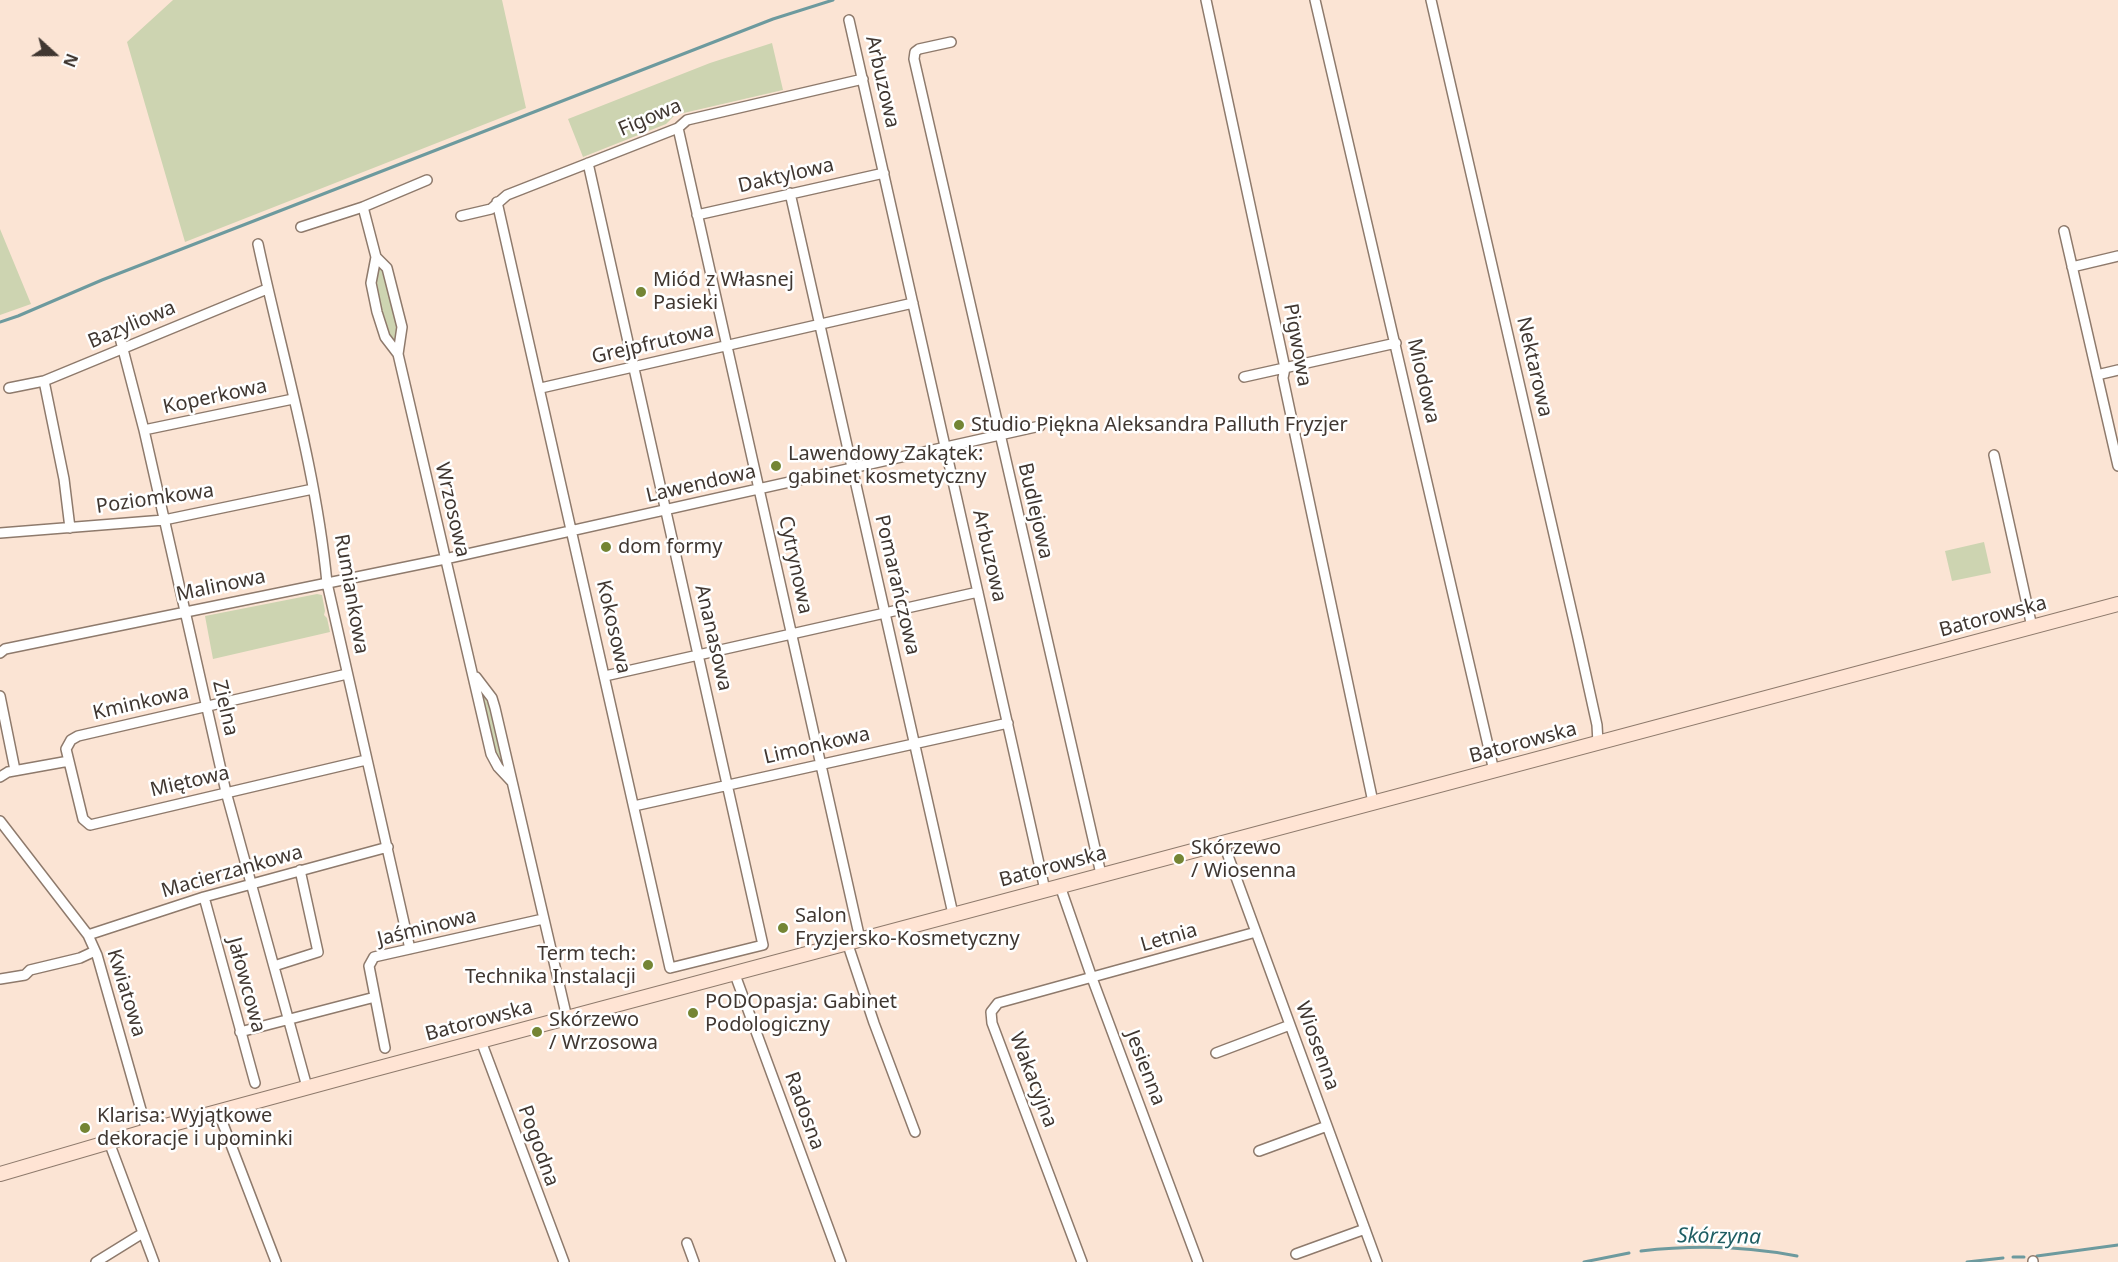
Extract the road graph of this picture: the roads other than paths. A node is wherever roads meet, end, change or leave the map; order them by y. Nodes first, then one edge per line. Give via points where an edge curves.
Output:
1 (1206, 0) edge
2 (1315, 0) edge
3 (1431, 0) edge
4 (849, 20) dead end
5 (951, 42) dead end
6 (863, 79) junction
7 (678, 128) junction
8 (588, 163) junction
9 (884, 173) junction
10 (427, 180) dead end
11 (790, 193) junction
12 (497, 202) junction
13 (363, 207) junction
14 (698, 214) junction
15 (461, 216) dead end
16 (301, 227) dead end
17 (2064, 231) dead end
18 (258, 244) dead end
19 (2118, 256) edge
20 (376, 258) junction
21 (2072, 267) junction
22 (267, 289) junction
23 (913, 303) junction
24 (820, 325) junction
25 (119, 334) dead end
26 (1396, 343) junction
27 (728, 346) junction
28 (124, 348) junction
29 (398, 354) junction
30 (633, 367) junction
31 (1286, 368) junction
32 (2118, 370) edge
33 (2097, 375) junction
34 (1244, 377) dead end
35 (44, 381) junction
36 (9, 388) dead end
37 (541, 388) junction
38 (293, 399) junction
39 (1040, 426) dead end
40 (144, 430) junction
41 (999, 436) junction
42 (946, 447) junction
43 (1994, 455) dead end
44 (2118, 466) edge
45 (852, 469) junction
46 (313, 489) junction
47 (760, 490) junction
48 (666, 510) junction
49 (164, 520) junction
50 (70, 528) junction
51 (573, 531) junction
52 (0, 533) edge
53 (445, 559) junction
54 (327, 583) junction
55 (978, 592) junction
56 (2118, 604) edge
57 (186, 611) junction
58 (885, 613) junction
59 (2032, 627) junction
60 (791, 633) junction
61 (2, 650) edge
62 (697, 655) junction
63 (473, 673) junction
64 (347, 674) junction
65 (605, 675) junction
66 (0, 696) edge
67 (206, 706) junction
68 (1008, 723) junction
69 (914, 743) junction
70 (1598, 743) junction
71 (366, 760) junction
72 (69, 761) junction
73 (820, 764) junction
74 (15, 770) junction
75 (1494, 771) junction
76 (0, 777) edge
77 (512, 782) junction
78 (728, 785) junction
79 (226, 792) junction
80 (1373, 802) junction
81 (634, 806) junction
82 (0, 821) edge
83 (1223, 842) junction
84 (388, 847) junction
85 (300, 870) junction
86 (1101, 874) junction
87 (250, 884) junction
88 (1060, 886) junction
89 (1045, 890) junction
90 (204, 897) junction
91 (953, 914) junction
92 (543, 920) junction
93 (1256, 932) junction
94 (88, 935) junction
95 (854, 941) junction
96 (763, 945) joint
97 (410, 950) junction
98 (96, 951) junction
99 (274, 966) junction
100 (735, 972) junction
101 (1092, 978) junction
102 (0, 979) edge
103 (375, 997) junction
104 (567, 1018) junction
105 (289, 1020) junction
106 (1290, 1025) junction
107 (240, 1032) junction
108 (481, 1041) junction
109 (385, 1048) dead end
110 (1216, 1053) dead end
111 (255, 1083) dead end
112 (307, 1087) junction
113 (218, 1112) junction
114 (1327, 1126) junction
115 (147, 1131) junction
116 (915, 1131) dead end
117 (109, 1142) junction
118 (1259, 1151) dead end
119 (0, 1174) edge
120 (1365, 1229) junction
121 (143, 1233) junction
122 (687, 1243) dead end
123 (1296, 1254) dead end
124 (96, 1262) edge
125 (154, 1262) edge
126 (276, 1262) edge
127 (564, 1262) edge
128 (694, 1262) edge
129 (841, 1262) edge
130 (1082, 1262) edge
131 (1198, 1262) edge
132 (1377, 1262) edge

1 - 31 street, Pigwowa
2 - 26 street, Miodowa
3 - 70 street, Nektarowa via 1578,639
4 - 6 street, Arbuzowa
5 - 41 street, Budlejowa via 919,50 914,59
6 - 7 street, Figowa via 687,120
6 - 9 street, Arbuzowa
7 - 8 street, Figowa
7 - 14 street, Cytrynowa
8 - 12 street, Figowa
8 - 30 street, Ananasowa
9 - 11 street, Daktylowa
9 - 23 street, Arbuzowa
10 - 13 street
11 - 14 street, Daktylowa
11 - 24 street, Pomarańczowa
12 - 15 street, Figowa via 491,208
12 - 37 street, Kokosowa
13 - 16 street
13 - 20 street, Wrzosowa
14 - 27 street, Cytrynowa
17 - 21 street
18 - 22 street, Rumiankowa
19 - 21 street
20 - 29 street, Wrzosowa via 371,284 376,312 385,336
20 - 29 street, Wrzosowa via 387,268 402,327
21 - 33 street
22 - 28 street, Bazyliowa
22 - 38 street, Rumiankowa
23 - 24 street, Grejpfrutowa
23 - 42 street, Arbuzowa
24 - 27 street, Grejpfrutowa
24 - 45 street, Pomarańczowa
25 - 28 street, Zielna
26 - 31 street
26 - 75 street, Miodowa
27 - 30 street, Grejpfrutowa
27 - 47 street, Cytrynowa
28 - 35 street, Bazyliowa
28 - 40 street, Zielna
29 - 53 street, Wrzosowa
30 - 37 street, Grejpfrutowa
30 - 48 street, Ananasowa
31 - 34 street
31 - 80 street, Pigwowa via 1283,378
32 - 33 street
33 - 44 street
35 - 36 street, Bazyliowa
35 - 50 street
37 - 51 street, Kokosowa
38 - 40 street, Koperkowa
38 - 46 street, Rumiankowa
39 - 41 street, Lawendowa
40 - 49 street, Zielna
41 - 42 street, Lawendowa
41 - 86 street, Budlejowa
42 - 45 street, Lawendowa
42 - 55 street, Arbuzowa
43 - 59 street
45 - 47 street, Lawendowa
45 - 58 street, Pomarańczowa
46 - 49 street, Poziomkowa
46 - 54 street, Rumiankowa
47 - 48 street, Lawendowa
47 - 60 street, Cytrynowa
48 - 51 street, Lawendowa
48 - 62 street, Ananasowa
49 - 50 street, Poziomkowa
49 - 57 street, Zielna
50 - 52 street, Poziomkowa
51 - 53 street, Lawendowa
51 - 65 street, Kokosowa
53 - 54 street, Malinowa
53 - 63 street, Wrzosowa
54 - 57 street, Malinowa
54 - 64 street, Rumiankowa
55 - 58 street
55 - 68 street, Arbuzowa
56 - 59 street, Batorowska
57 - 61 street, Malinowa
57 - 67 street, Zielna
58 - 60 street
58 - 69 street, Pomarańczowa
59 - 70 street, Batorowska
60 - 62 street
60 - 73 street, Cytrynowa
62 - 65 street
62 - 78 street, Ananasowa
63 - 77 street, Wrzosowa via 492,698
63 - 77 street, Wrzosowa via 491,754
64 - 67 street, Kminkowa
64 - 71 street, Rumiankowa
65 - 81 street, Kokosowa
66 - 74 street
67 - 72 street, Kminkowa via 78,736 66,749
67 - 79 street, Zielna
68 - 69 street, Limonkowa
68 - 89 street, Arbuzowa
69 - 73 street, Limonkowa
69 - 91 street, Pomarańczowa
70 - 75 street, Batorowska
71 - 79 street, Miętowa
71 - 84 street, Rumiankowa
72 - 74 street
72 - 79 street, Miętowa via 83,819 90,825
73 - 78 street, Limonkowa
73 - 95 street, Cytrynowa
74 - 76 street
75 - 80 street, Batorowska
77 - 92 street, Wrzosowa
78 - 81 street, Limonkowa
78 - 96 street, Ananasowa
79 - 87 street, Zielna
80 - 83 street, Batorowska
81 - 96 street, Kokosowa via 670,968
82 - 94 street, Kwiatowa
83 - 86 street, Batorowska
83 - 93 street, Wiosenna
84 - 85 street, Macierzankowa
84 - 97 street, Rumiankowa
85 - 87 street, Macierzankowa
85 - 99 street via 318,952
86 - 88 street, Batorowska
87 - 90 street, Macierzankowa
87 - 99 street, Zielna
88 - 89 street, Batorowska
88 - 101 street, Jesienna
89 - 91 street, Batorowska
90 - 94 street, Macierzankowa
90 - 107 street, Jałowcowa
91 - 95 street, Batorowska
92 - 97 street, Jaśminowa
92 - 104 street, Wrzosowa
93 - 101 street, Letnia
93 - 106 street, Wiosenna
94 - 98 street, Kwiatowa
95 - 100 street, Batorowska
95 - 116 street, Cytrynowa via 874,1023
97 - 103 street, Jaśminowa via 374,957 369,966
98 - 102 street via 30,970 25,975
98 - 115 street, Kwiatowa
99 - 105 street, Zielna
100 - 104 street, Batorowska
100 - 129 street, Radosna
101 - 130 street, Wakacyjna via 998,1003 992,1011 992,1023
101 - 131 street, Jesienna
103 - 105 street
103 - 109 street, Jaśminowa
104 - 108 street, Batorowska
105 - 107 street
105 - 112 street, Zielna
106 - 110 street
106 - 114 street, Wiosenna
107 - 111 street, Jałowcowa
108 - 112 street, Batorowska
108 - 127 street, Pogodna
112 - 113 street, Batorowska
113 - 115 street, Batorowska
113 - 126 street
114 - 118 street
114 - 120 street, Wiosenna
115 - 117 street, Batorowska
117 - 119 street, Batorowska
117 - 121 street
120 - 123 street
120 - 132 street, Wiosenna
121 - 124 street
121 - 125 street
122 - 128 street

